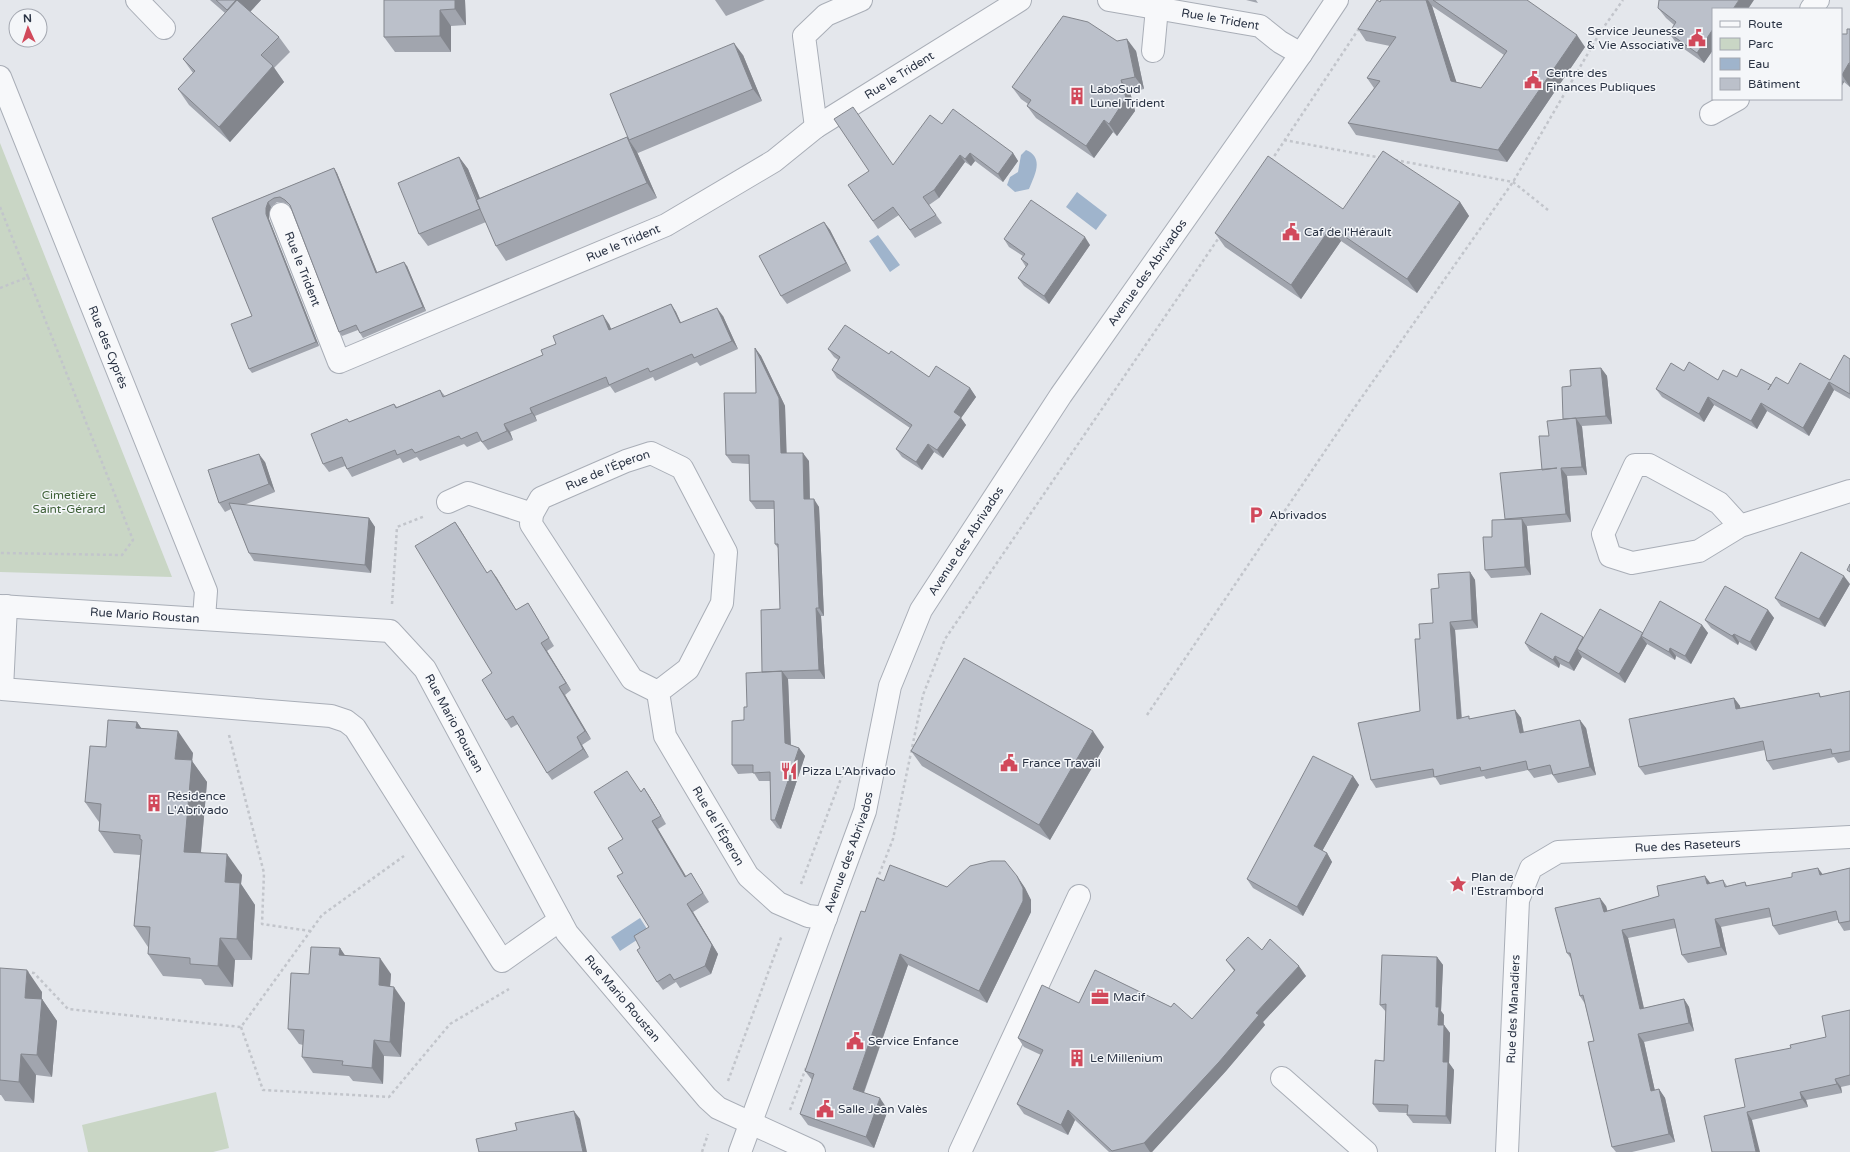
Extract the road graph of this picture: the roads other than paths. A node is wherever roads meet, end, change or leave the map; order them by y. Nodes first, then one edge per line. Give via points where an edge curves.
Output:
1 (137, 0) edge
2 (861, 0) edge
3 (1020, 0) edge
4 (1108, 0) edge
5 (1337, 0) edge
6 (1818, 0) edge
7 (1157, 8) junction
8 (1812, 8) edge
9 (164, 28) dead end
10 (1153, 51) dead end
11 (1301, 54) junction
12 (0, 77) edge
13 (1736, 100) edge
14 (1711, 114) dead end
15 (816, 127) junction
16 (281, 214) dead end
17 (1850, 491) edge
18 (448, 502) road end
19 (532, 514) junction
20 (1740, 526) junction
21 (3, 606) edge
22 (204, 618) junction
23 (658, 692) junction
24 (1850, 838) edge
25 (1531, 868) joint
26 (1079, 896) dead end
27 (826, 918) junction
28 (560, 920) junction
29 (1282, 1078) dead end
30 (750, 1123) junction
31 (740, 1152) edge
32 (814, 1152) edge
33 (960, 1152) edge
34 (1366, 1152) edge
35 (1507, 1152) edge

1 - 9 street
2 - 15 street via 826,15 804,36
3 - 15 street, Rue le Trident
4 - 7 street, Rue le Trident
5 - 11 street, Avenue des Abrivados
6 - 8 street
7 - 10 street
7 - 11 street, Rue le Trident via 1260,26
11 - 27 street, Avenue des Abrivados via 1061,395 921,610 890,686 865,811
12 - 22 street, Rue des Cyprès via 206,591
13 - 14 street
15 - 16 street, Rue le Trident via 774,161 666,225 339,362
17 - 20 street
18 - 19 street via 468,493
19 - 23 street via 531,524 632,679
19 - 23 street, Rue de l'Éperon via 541,498 626,461 651,453 682,468 726,552 722,603 688,669
20 - 20 street via 1719,503 1649,465 1635,465 1602,534 1610,556 1632,563 1699,551
21 - 22 street, Rue Mario Roustan
21 - 28 street via 2,689 331,716 346,721 355,728 502,961
22 - 28 street, Rue Mario Roustan via 390,631 425,670
23 - 27 street, Rue de l'Éperon via 665,736 748,876 778,903 808,916
24 - 25 street, Rue des Raseteurs via 1558,852
25 - 35 street, Rue des Manadiers via 1518,900
26 - 33 street
27 - 30 street, Avenue des Abrivados
28 - 30 street, Rue Mario Roustan via 567,934 707,1098 718,1108
29 - 34 street
30 - 31 street, Avenue des Abrivados
30 - 32 street, Rue Mario Roustan

